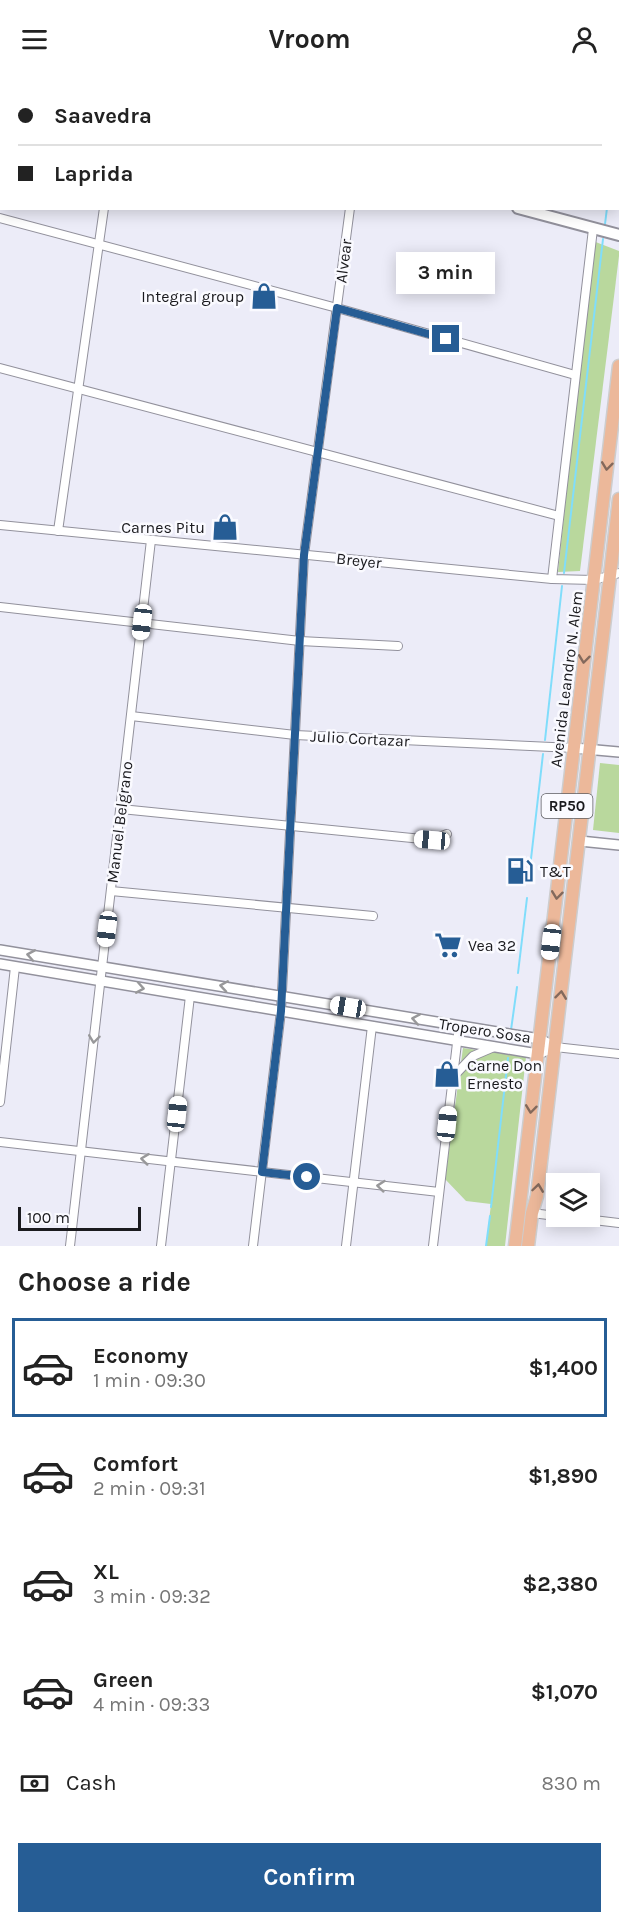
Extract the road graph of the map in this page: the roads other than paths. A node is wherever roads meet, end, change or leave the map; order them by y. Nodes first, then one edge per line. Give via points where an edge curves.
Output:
1 (104, 210) edge
2 (350, 210) edge
3 (525, 210) edge
4 (0, 218) edge
5 (592, 229) junction
6 (619, 235) edge
7 (99, 245) junction
8 (337, 308) junction
9 (619, 366) edge
10 (0, 368) edge
11 (575, 375) junction
12 (79, 388) junction
13 (318, 452) junction
14 (619, 499) edge
15 (559, 516) junction
16 (0, 525) edge
17 (58, 531) junction
18 (151, 540) junction
19 (304, 555) junction
20 (615, 575) edge
21 (552, 579) junction
22 (594, 580) junction
23 (0, 607) edge
24 (142, 622) junction
25 (300, 641) junction
26 (398, 646) dead end
27 (131, 716) junction
28 (295, 735) junction
29 (574, 748) junction
30 (590, 749) junction
31 (619, 753) edge
32 (121, 809) junction
33 (291, 827) junction
34 (447, 834) dead end
35 (580, 841) junction
36 (619, 845) edge
37 (111, 891) junction
38 (286, 908) junction
39 (373, 916) dead end
40 (0, 950) edge
41 (0, 964) edge
42 (15, 967) junction
43 (103, 967) junction
44 (101, 981) junction
45 (282, 995) junction
46 (190, 996) junction
47 (281, 1011) junction
48 (372, 1026) junction
49 (459, 1026) junction
50 (540, 1039) junction
51 (457, 1041) junction
52 (494, 1047) junction
53 (555, 1047) junction
54 (538, 1054) junction
55 (619, 1054) edge
56 (452, 1078) junction
57 (0, 1102) edge
58 (0, 1142) edge
59 (81, 1151) junction
60 (171, 1162) junction
61 (262, 1172) junction
62 (353, 1183) junction
63 (439, 1192) junction
64 (532, 1213) junction
65 (546, 1215) edge
66 (600, 1221) edge
67 (619, 1223) edge
68 (70, 1246) edge
69 (161, 1246) edge
70 (253, 1246) edge
71 (346, 1246) edge
72 (433, 1246) edge
73 (515, 1246) edge
74 (528, 1246) edge

1 - 7 street
2 - 8 street, Alvear
3 - 5 main road
4 - 7 street
5 - 6 main road
5 - 11 street
7 - 8 street
7 - 12 street
8 - 11 street
8 - 13 street, Alvear
9 -> 22 main road, Avenida Leandro N. Alem / RP50
10 - 12 street
11 - 15 street
12 - 13 street
12 - 17 street
13 - 15 street
13 - 19 street, Alvear
14 - 20 main road, Avenida Leandro N. Alem / RP50
15 - 21 street
16 - 17 street, Breyer
17 - 18 street, Breyer
18 - 19 street, Breyer
18 - 24 street, Manuel Belgrano
19 - 21 street, Breyer
19 - 25 street, Alvear
20 - 22 street, Breyer
20 - 30 main road, Avenida Leandro N. Alem / RP50
21 - 22 street, Breyer
22 -> 29 main road, Avenida Leandro N. Alem / RP50
23 - 24 street
24 - 25 street
24 - 27 street, Manuel Belgrano
25 - 26 street
25 - 28 street, Alvear
27 - 28 street, Julio Cortazar
27 - 32 street, Manuel Belgrano
28 - 29 street, Julio Cortazar
28 - 33 street, Alvear
29 - 30 street, Julio Cortazar
29 -> 50 main road, Avenida Leandro N. Alem / RP50
30 - 31 street, Julio Cortazar
30 - 35 main road, Avenida Leandro N. Alem / RP50
32 - 33 street
32 - 37 street, Manuel Belgrano
33 - 34 street via 432,840
33 - 38 street, Alvear
35 - 36 street
53 -> 35 main road, Avenida Leandro N. Alem / RP50
37 - 38 street
37 - 43 street, Manuel Belgrano
38 - 39 street
38 - 45 street, Alvear
43 -> 40 street, Tropero Sosa
41 - 42 street, Tropero Sosa
42 - 44 street, Tropero Sosa
42 - 57 street
43 - 44 street, Manuel Belgrano
45 -> 43 street, Tropero Sosa
44 -> 46 street, Tropero Sosa
44 -> 59 street, Manuel Belgrano
45 - 47 street, Alvear
49 -> 45 street, Tropero Sosa
46 - 47 street, Tropero Sosa
46 - 60 street
47 - 48 street, Tropero Sosa
47 - 61 street, Alvear
48 - 51 street, Tropero Sosa
48 - 62 street
49 - 50 street, Tropero Sosa
49 - 51 street
50 - 53 street, Tropero Sosa
50 - 54 main road, Avenida Leandro N. Alem / RP50
51 - 52 street, Tropero Sosa
51 - 56 street
52 - 54 street, Tropero Sosa
52 - 56 street via 473,1056
53 - 54 street, Tropero Sosa
53 - 55 street
64 -> 53 main road, Avenida Leandro N. Alem / RP50
54 -> 73 main road, Avenida Leandro N. Alem / RP50
56 - 63 street
58 - 59 street
60 -> 59 street
59 - 68 street, Manuel Belgrano
60 - 61 street
60 - 69 street
61 - 62 street
61 - 70 street, Alvear
63 -> 62 street
62 - 71 street
63 - 72 street
64 - 65 street
64 - 74 main road, Avenida Leandro N. Alem / RP50
66 - 67 street

